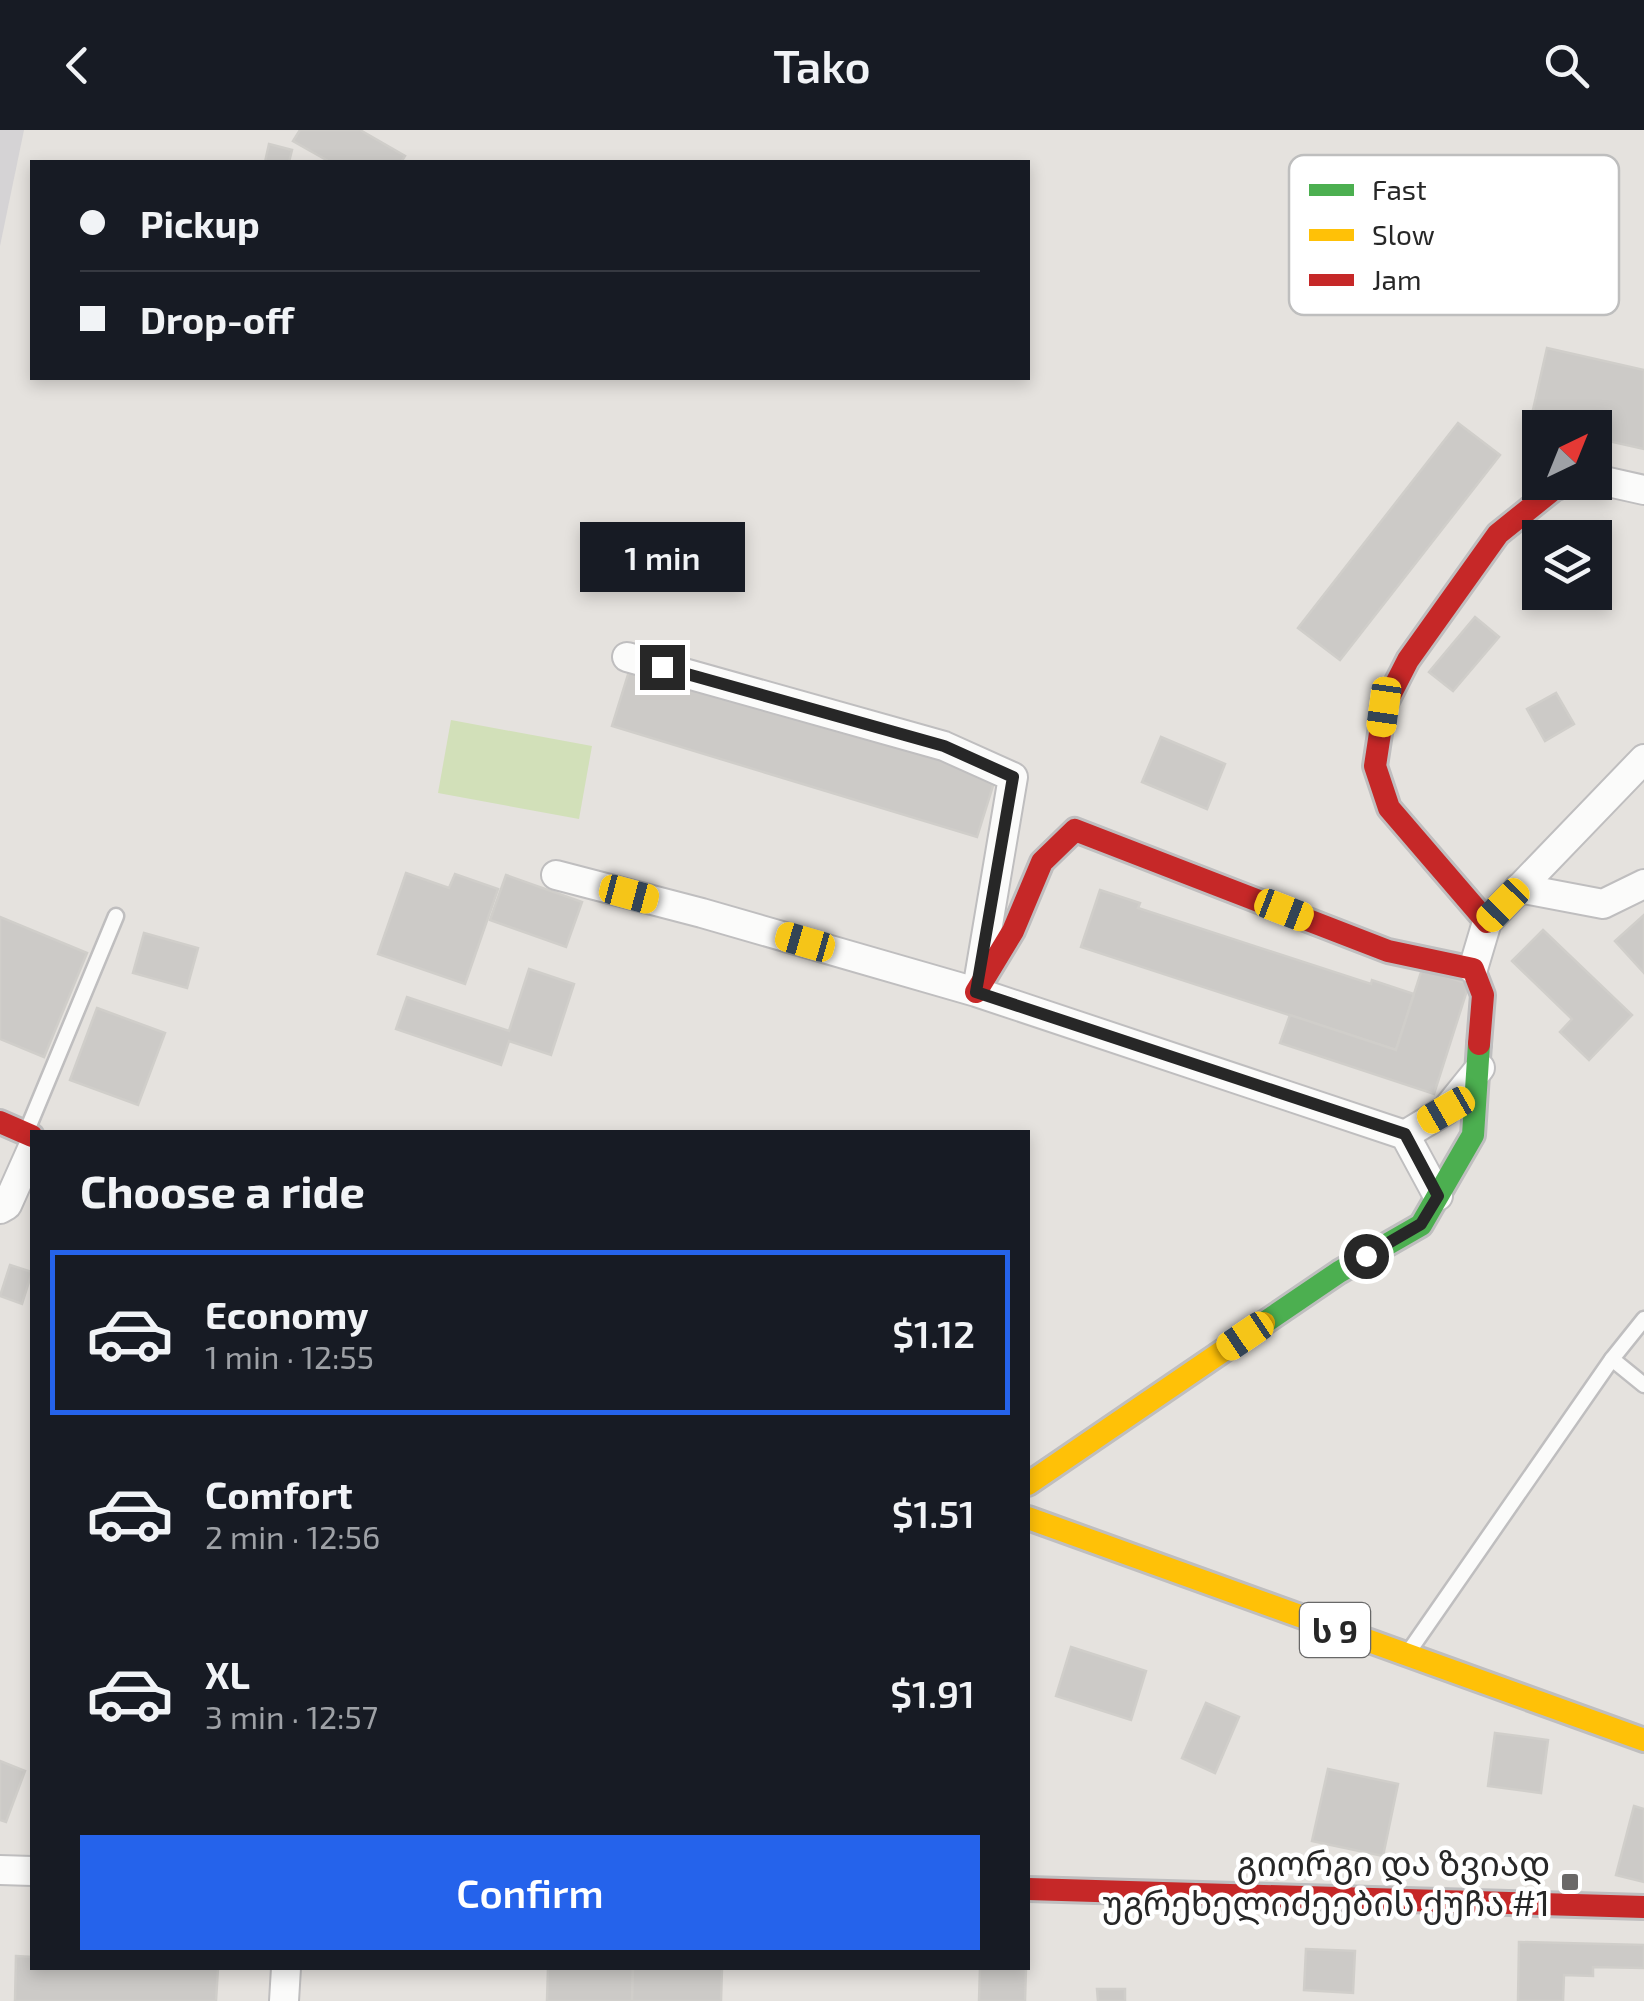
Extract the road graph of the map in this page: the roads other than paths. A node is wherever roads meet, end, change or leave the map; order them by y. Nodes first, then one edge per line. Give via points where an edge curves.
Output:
1 (1612, 483) edge
2 (1644, 490) edge
3 (1540, 500) edge
4 (627, 657) dead end
5 (1644, 760) edge
6 (556, 875) dead end
7 (1644, 884) edge
8 (1519, 888) junction
9 (116, 916) dead end
10 (1487, 922) junction
11 (1472, 968) junction
12 (976, 992) junction
13 (1480, 1068) junction
14 (0, 1122) edge
15 (33, 1130) edge
16 (1405, 1134) junction
17 (30, 1139) edge
18 (1438, 1196) junction
19 (0, 1209) edge
20 (1644, 1320) edge
21 (1612, 1359) junction
22 (1644, 1385) edge
23 (1030, 1483) edge
24 (1030, 1519) edge
25 (1406, 1656) junction
26 (1644, 1740) edge
27 (0, 1870) edge
28 (30, 1871) edge
29 (1030, 1888) edge
30 (1644, 1907) edge
31 (286, 1970) edge
32 (284, 2001) edge

1 - 2 street
3 - 10 main road via 1498,534 1408,660 1384,707 1375,766 1389,808
4 - 12 street via 944,746 1013,777
5 - 8 street
6 - 12 street
7 - 8 street via 1602,904
8 - 10 street
9 - 15 lane
10 - 11 street
11 - 12 main road via 1388,951 1076,830 1042,862
11 - 13 main road via 1483,995
12 - 16 street
13 - 16 street via 1446,1110
13 - 18 main road via 1473,1136
14 - 17 main road
16 - 18 street
17 - 19 street
18 - 23 main road via 1421,1224 1338,1272
20 - 21 lane
21 - 22 lane
21 - 25 lane
24 - 25 main road, ს 9
25 - 26 main road, ს 9
27 - 28 street
29 - 30 main road
31 - 32 street

